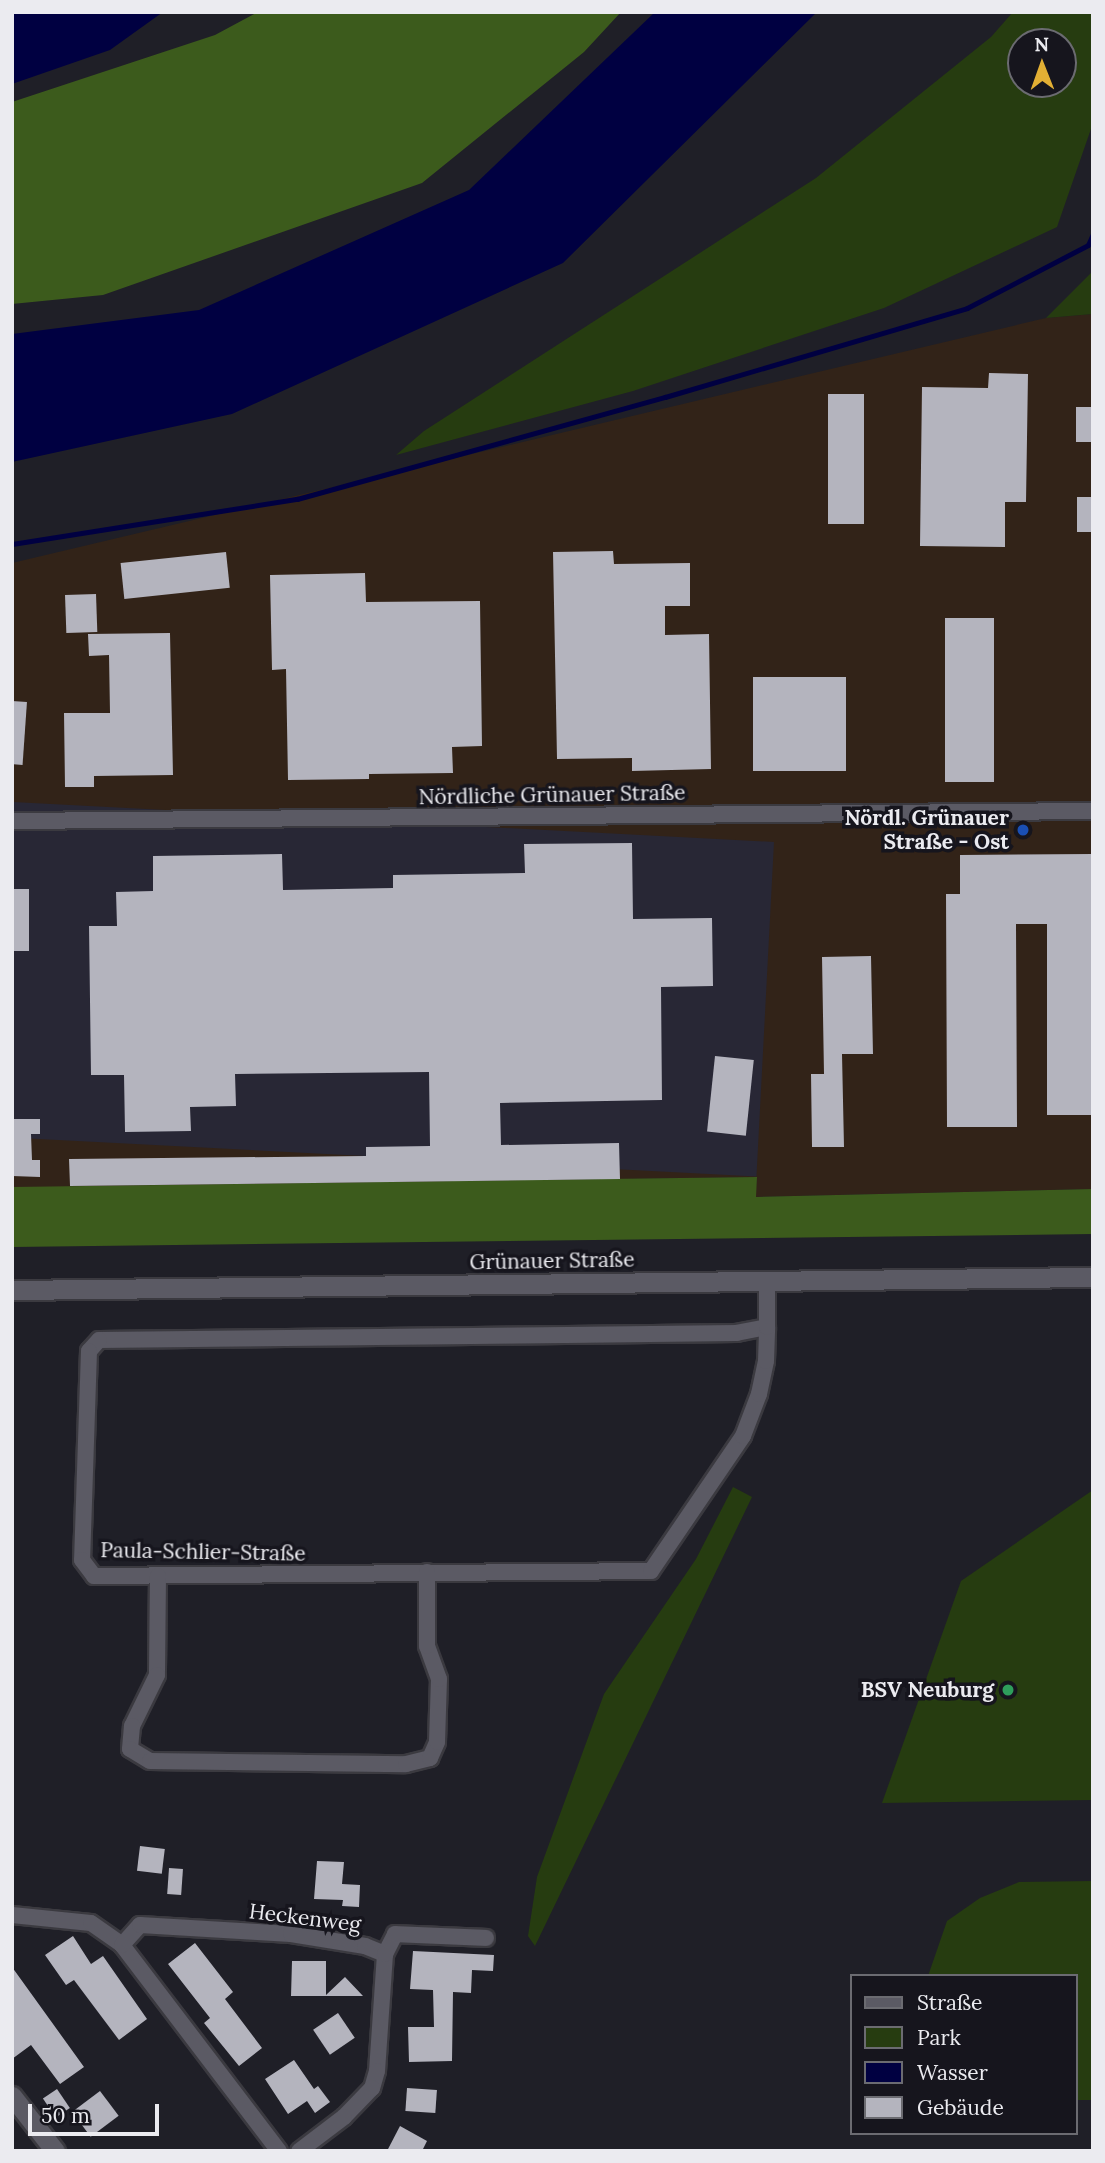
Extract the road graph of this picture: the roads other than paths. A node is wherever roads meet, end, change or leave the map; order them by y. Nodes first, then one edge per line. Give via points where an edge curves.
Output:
1 (1093, 811) edge
2 (12, 821) edge
3 (1093, 1277) edge
4 (767, 1281) junction
5 (12, 1290) edge
6 (767, 1327) junction
7 (428, 1572) junction
8 (158, 1576) junction
9 (12, 1915) edge
10 (485, 1938) dead end
11 (122, 1945) junction
12 (385, 1954) junction
13 (12, 2095) edge
14 (55, 2151) edge
15 (279, 2151) edge
16 (299, 2151) edge

1 - 2 street, Nördliche Grünauer Straße
3 - 4 street, Grünauer Straße
4 - 5 street, Grünauer Straße
4 - 6 street, Paula-Schlier-Straße
6 - 7 street, Paula-Schlier-Straße via 759,1394 743,1436 651,1571
6 - 8 street, Paula-Schlier-Straße via 737,1333 99,1340 89,1351 82,1560 94,1576
7 - 8 street, Paula-Schlier-Straße
7 - 8 street via 427,1646 439,1679 437,1742 430,1758 406,1764 150,1761 130,1749 132,1726 157,1675
9 - 11 street via 90,1923
10 - 12 street via 395,1934
11 - 12 street, Heckenweg via 140,1925 291,1934 365,1946
11 - 15 street
12 - 16 street, Heckenweg via 372,2088 344,2118
13 - 14 street

